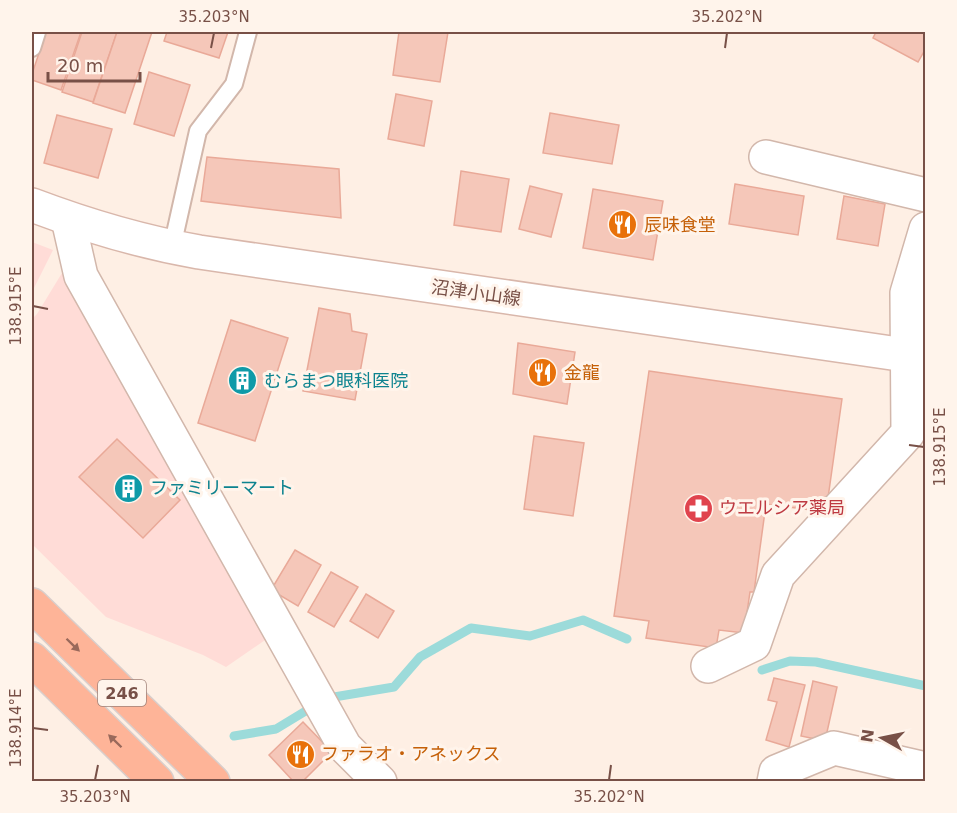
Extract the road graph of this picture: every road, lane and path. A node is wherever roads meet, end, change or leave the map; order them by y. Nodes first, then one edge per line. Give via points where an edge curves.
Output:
1 (37, 32) edge
2 (248, 32) edge
3 (32, 48) edge
4 (766, 157) dead end
5 (926, 195) edge
6 (32, 205) edge
7 (68, 219) junction
8 (926, 229) edge
9 (172, 247) junction
10 (916, 357) edge
11 (32, 604) edge
12 (32, 659) edge
13 (708, 666) dead end
14 (926, 769) edge
15 (157, 782) edge
16 (213, 782) edge
17 (380, 782) edge
18 (774, 782) edge

1 - 3 lane
2 - 9 lane via 234,84 198,131
4 - 5 street
6 - 7 street, 沼津小山線
7 - 9 street, 沼津小山線
7 - 17 street via 81,276 345,747
8 - 10 street via 907,293
9 - 10 street, 沼津小山線
10 - 13 street via 908,433 778,575 753,644
11 -> 16 highway, 246
15 -> 12 highway, 246
14 - 18 street via 834,748 776,772

